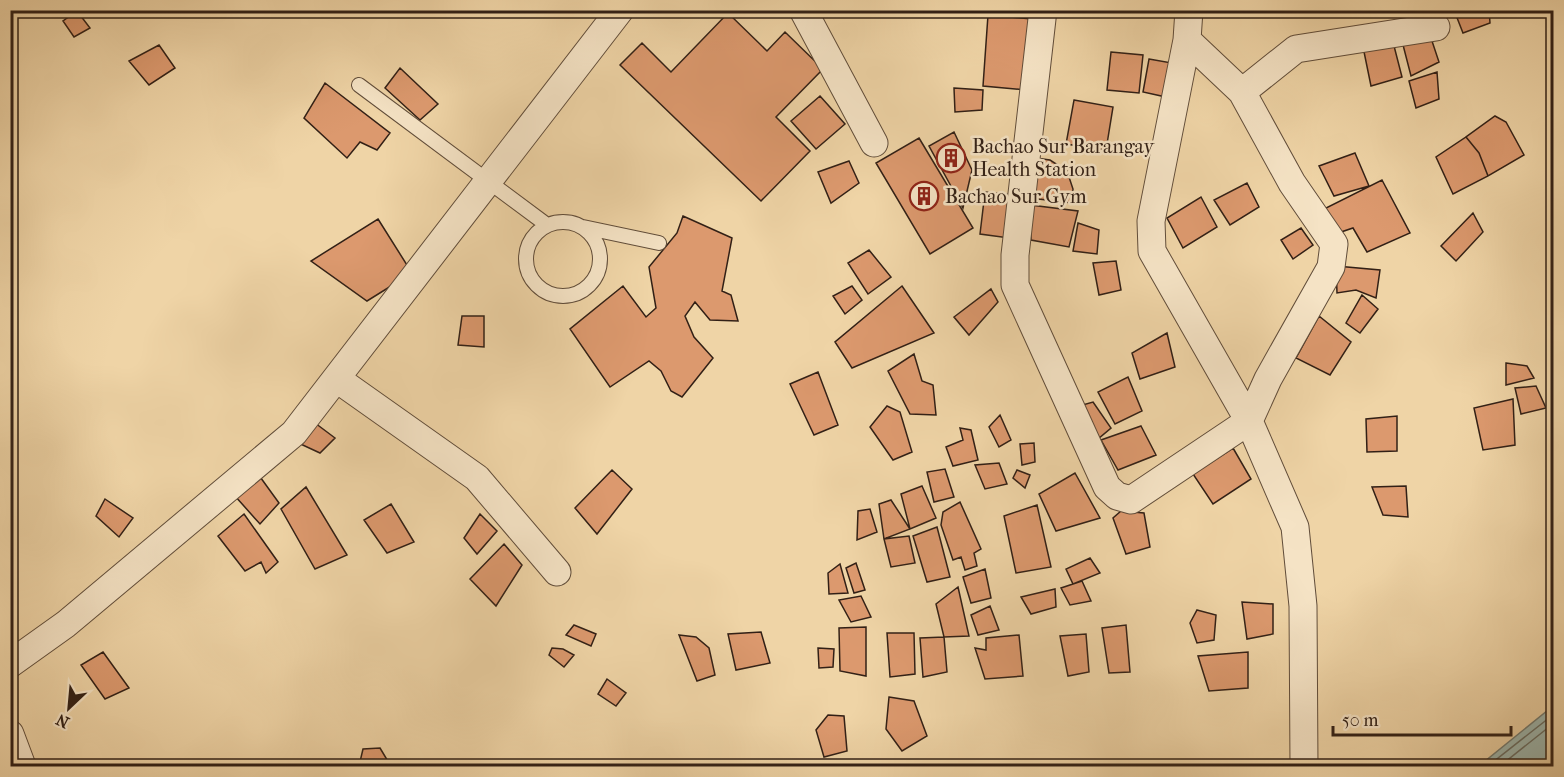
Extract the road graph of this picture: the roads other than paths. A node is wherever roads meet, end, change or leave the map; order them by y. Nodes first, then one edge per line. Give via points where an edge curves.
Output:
1 (621, 10) edge
2 (802, 10) edge
3 (1043, 10) edge
4 (1189, 10) edge
5 (1436, 27) dead end
6 (1187, 40) junction
7 (358, 85) dead end
8 (1242, 92) junction
9 (874, 143) dead end
10 (489, 183) junction
11 (548, 225) junction
12 (583, 227) junction
13 (659, 243) dead end
14 (337, 379) junction
15 (1249, 421) junction
16 (557, 572) dead end
17 (10, 664) edge
18 (10, 734) edge
19 (22, 766) edge
20 (1305, 766) edge

1 - 10 street
2 - 9 street
3 - 15 street via 1015,285 1107,487 1117,496 1131,500
4 - 6 street
5 - 8 street via 1296,49
6 - 8 street
6 - 15 street via 1151,221 1152,251
7 - 10 lane
8 - 15 street via 1292,183 1334,244 1331,267
10 - 11 lane
10 - 14 street
11 - 12 lane via 572,223
11 - 12 lane via 530,241 525,264 537,287 560,297 584,291 599,271 598,246
12 - 13 lane
14 - 16 street via 477,478
14 - 17 street via 294,433 66,624
15 - 20 street via 1295,527 1302,606
18 - 19 street

